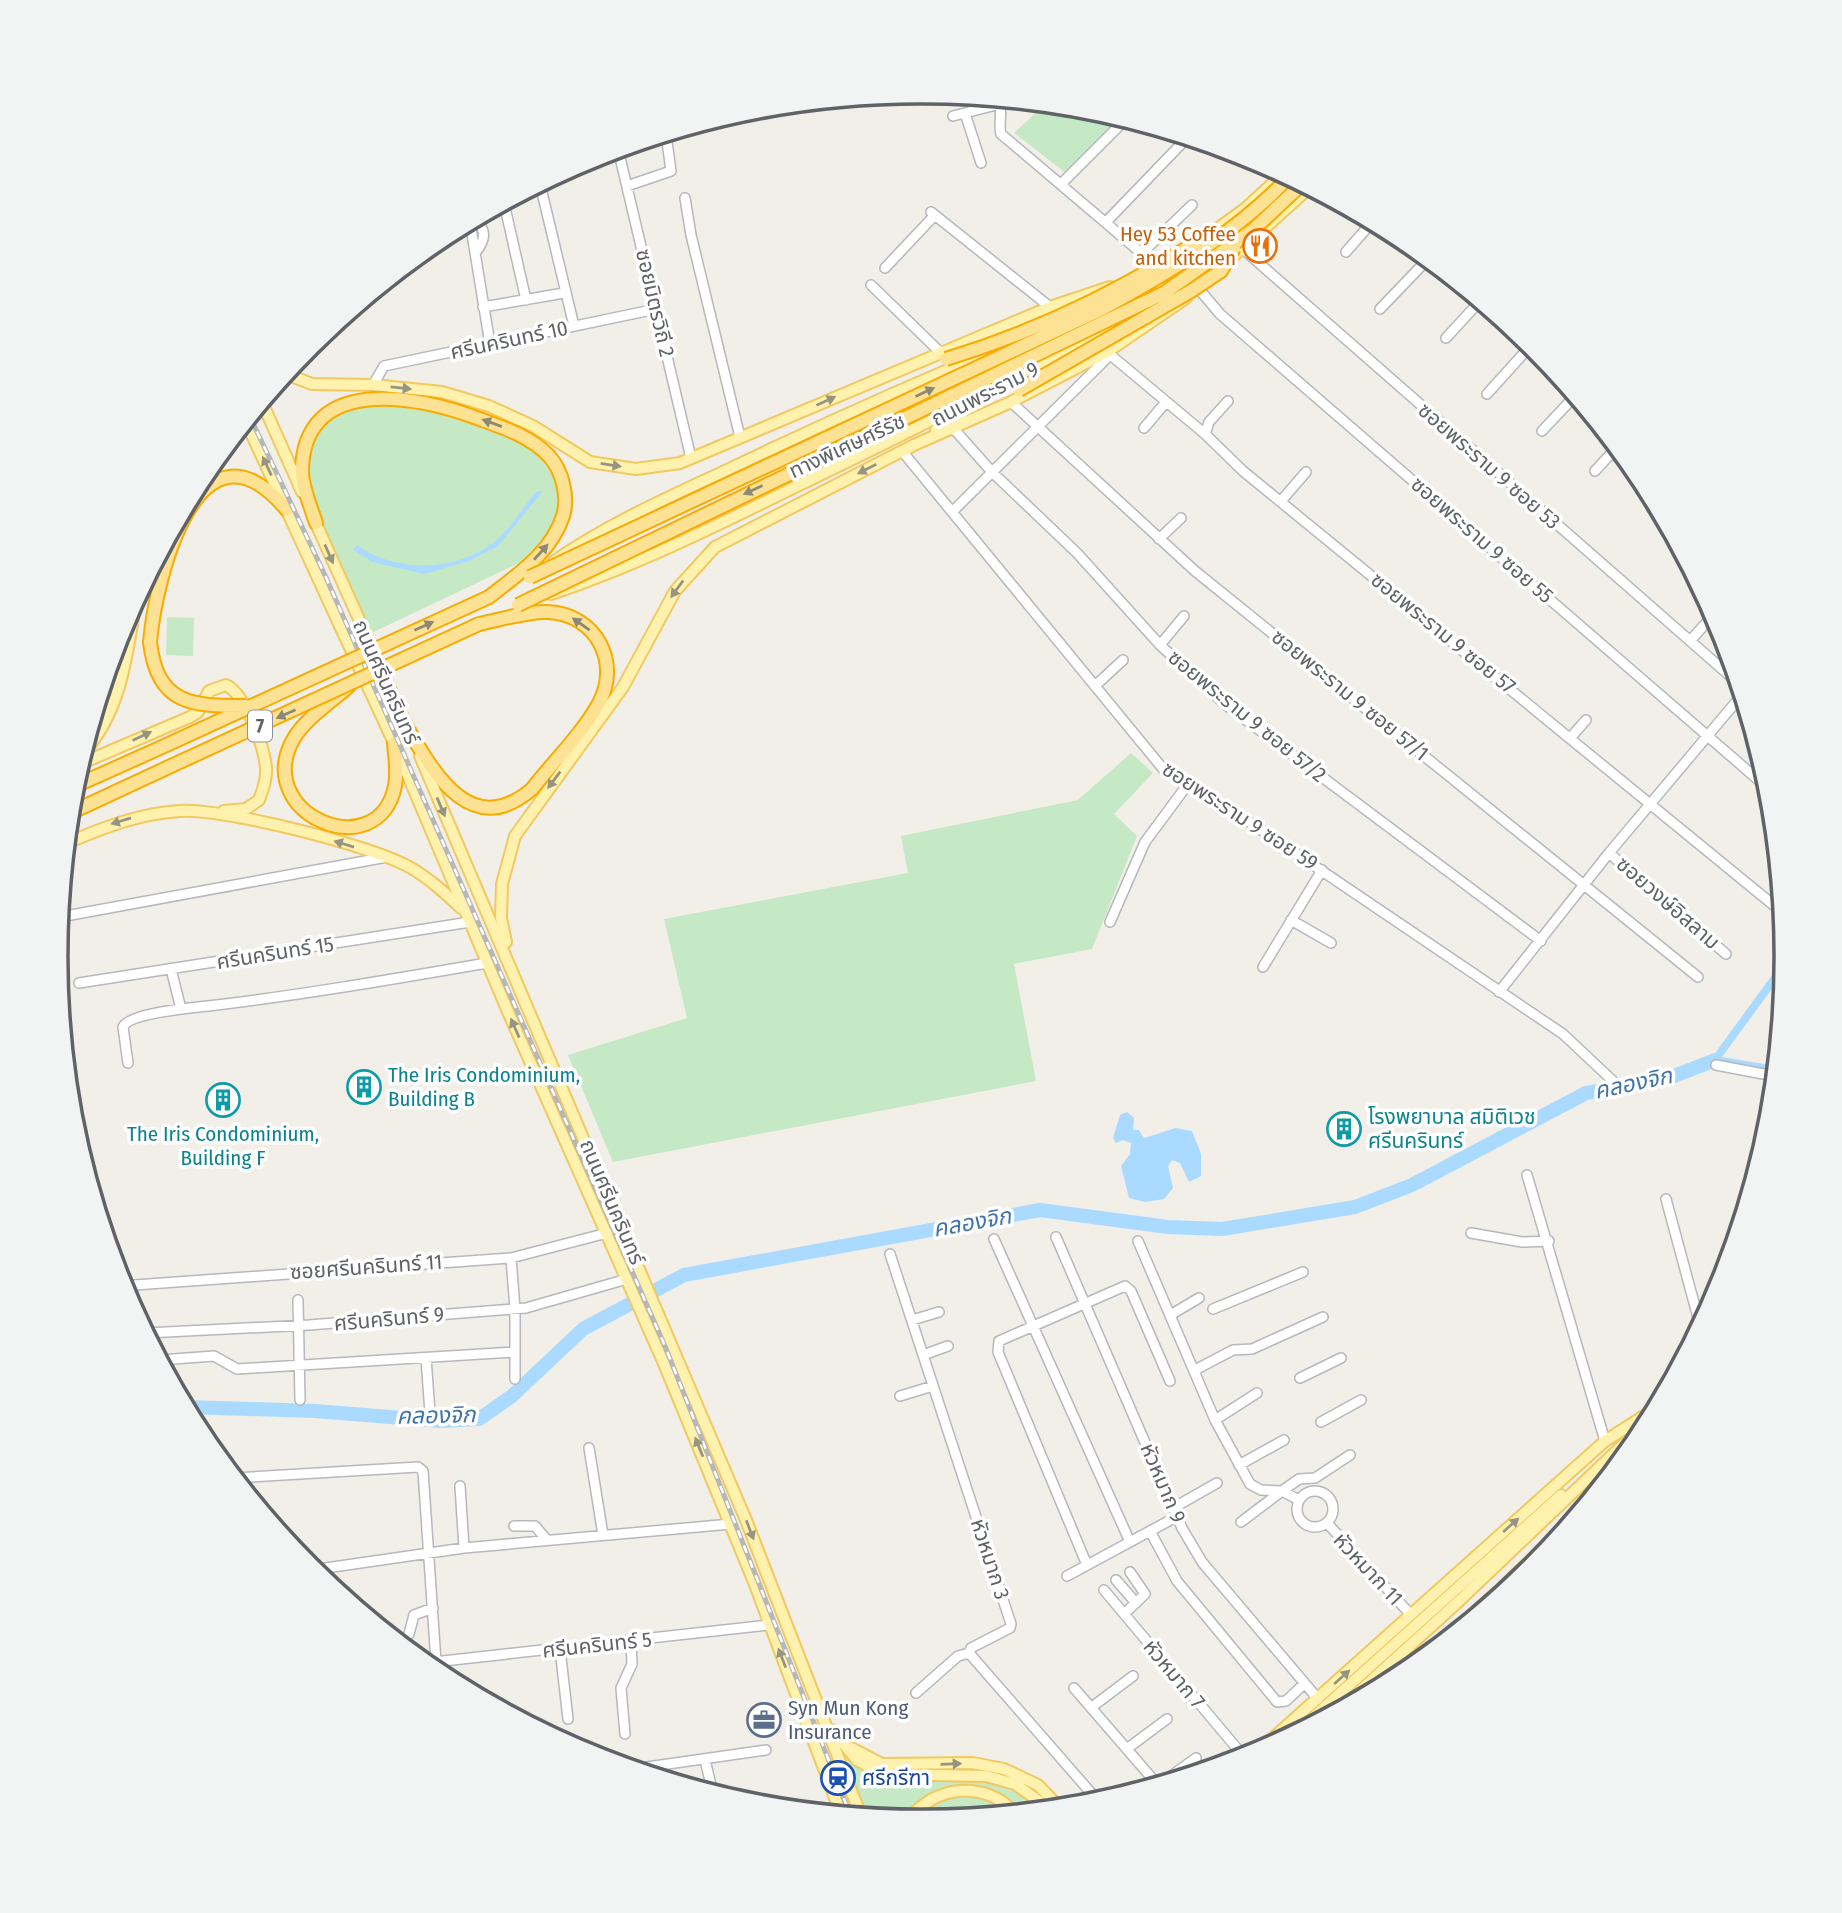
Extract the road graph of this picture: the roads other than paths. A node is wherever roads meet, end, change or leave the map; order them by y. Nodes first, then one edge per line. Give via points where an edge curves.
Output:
1 (984, 107) edge
2 (1001, 108) edge
3 (965, 113) junction
4 (953, 116) dead end
5 (1118, 127) edge
6 (667, 143) edge
7 (1181, 145) edge
8 (620, 159) edge
9 (981, 163) dead end
10 (1275, 182) edge
11 (1062, 184) junction
12 (1281, 184) edge
13 (627, 186) junction
14 (1295, 191) edge
15 (542, 193) edge
16 (1302, 194) edge
17 (685, 198) dead end
18 (1192, 205) dead end
19 (506, 212) edge
20 (1107, 221) junction
21 (1366, 229) edge
22 (473, 231) edge
23 (1221, 235) junction
24 (1240, 246) junction
25 (1143, 252) junction
26 (1346, 252) dead end
27 (1221, 265) junction
28 (1421, 266) edge
29 (1160, 267) junction
30 (885, 268) dead end
31 (871, 285) dead end
32 (1198, 288) junction
33 (564, 293) junction
34 (526, 300) junction
35 (483, 307) junction
36 (1049, 307) junction
37 (1474, 308) edge
38 (656, 309) junction
39 (1380, 309) dead end
40 (573, 326) junction
41 (1447, 338) dead end
42 (490, 344) junction
43 (994, 350) junction
44 (1109, 353) junction
45 (1523, 353) edge
46 (943, 356) junction
47 (296, 378) edge
48 (373, 385) junction
49 (1014, 386) junction
50 (1487, 394) dead end
51 (1228, 401) dead end
52 (1011, 402) junction
53 (1167, 402) junction
54 (1569, 402) edge
55 (266, 411) edge
56 (1037, 425) junction
57 (953, 428) junction
58 (1144, 428) dead end
59 (250, 430) edge
60 (1542, 431) dead end
61 (1205, 434) junction
62 (740, 437) junction
63 (914, 444) junction
64 (902, 451) junction
65 (1610, 454) edge
66 (691, 458) junction
67 (1595, 471) dead end
68 (992, 472) junction
69 (1306, 472) dead end
70 (212, 483) edge
71 (1282, 501) junction
72 (287, 510) junction
73 (952, 513) junction
74 (1181, 518) dead end
75 (316, 523) junction
76 (1159, 539) junction
77 (166, 561) edge
78 (530, 577) junction
79 (489, 597) junction
80 (518, 605) junction
81 (1184, 616) dead end
82 (1706, 623) edge
83 (479, 624) junction
84 (1690, 641) junction
85 (1160, 645) junction
86 (127, 647) edge
87 (1123, 660) dead end
88 (1724, 670) edge
89 (114, 682) edge
90 (120, 683) junction
91 (1096, 685) junction
92 (349, 686) junction
93 (1735, 703) edge
94 (250, 706) junction
95 (1586, 720) dead end
96 (408, 729) junction
97 (1707, 734) junction
98 (97, 737) edge
99 (1571, 737) junction
100 (394, 743) junction
101 (92, 759) edge
102 (1754, 776) edge
103 (87, 781) edge
104 (1188, 784) junction
105 (1651, 804) junction
106 (82, 807) edge
107 (215, 812) junction
108 (77, 839) edge
109 (1609, 853) junction
110 (387, 858) junction
111 (1322, 870) junction
112 (1585, 884) junction
113 (1772, 904) edge
114 (69, 915) edge
115 (468, 917) junction
116 (1291, 920) junction
117 (1110, 922) dead end
118 (1541, 941) junction
119 (1331, 943) dead end
120 (1726, 954) dead end
121 (487, 963) junction
122 (1263, 967) dead end
123 (171, 969) junction
124 (1698, 977) dead end
125 (79, 983) dead end
126 (519, 984) junction
127 (1499, 992) junction
128 (181, 1009) junction
129 (128, 1063) dead end
130 (1716, 1065) dead end
131 (1765, 1074) edge
132 (1613, 1081) dead end
133 (1527, 1175) dead end
134 (1666, 1199) dead end
135 (607, 1233) junction
136 (1471, 1233) dead end
137 (1056, 1237) dead end
138 (994, 1239) dead end
139 (1138, 1241) dead end
140 (1549, 1241) junction
141 (890, 1254) dead end
142 (510, 1258) junction
143 (1303, 1272) dead end
144 (627, 1279) junction
145 (134, 1285) edge
146 (1199, 1298) dead end
147 (298, 1300) dead end
148 (1087, 1304) junction
149 (515, 1309) junction
150 (1213, 1309) dead end
151 (1696, 1311) edge
152 (939, 1312) dead end
153 (1172, 1314) junction
154 (1323, 1317) dead end
155 (912, 1320) junction
156 (299, 1325) junction
157 (1032, 1326) junction
158 (155, 1333) edge
159 (948, 1346) dead end
160 (515, 1352) junction
161 (923, 1355) junction
162 (426, 1358) junction
163 (1341, 1358) dead end
164 (169, 1359) edge
165 (299, 1366) junction
166 (1195, 1370) junction
167 (1300, 1378) dead end
168 (514, 1379) dead end
169 (1170, 1381) dead end
170 (933, 1386) junction
171 (1257, 1393) dead end
172 (900, 1396) dead end
173 (300, 1400) dead end
174 (1362, 1400) dead end
175 (430, 1413) dead end
176 (1216, 1420) junction
177 (1321, 1422) dead end
178 (1635, 1422) edge
179 (1284, 1440) dead end
180 (1605, 1441) junction
181 (589, 1448) dead end
182 (1614, 1453) edge
183 (1350, 1455) dead end
184 (1239, 1465) junction
185 (1597, 1469) junction
186 (245, 1477) edge
187 (1217, 1483) dead end
188 (460, 1486) dead end
189 (1282, 1490) junction
190 (1299, 1500) junction
191 (1175, 1512) junction
192 (1241, 1522) dead end
193 (1326, 1523) junction
194 (731, 1524) junction
195 (514, 1527) dead end
196 (1150, 1531) junction
197 (603, 1535) junction
198 (547, 1540) junction
199 (1130, 1542) junction
200 (464, 1548) junction
201 (429, 1553) junction
202 (1087, 1565) junction
203 (327, 1568) edge
204 (1130, 1573) dead end
205 (1067, 1576) dead end
206 (1116, 1580) dead end
207 (1104, 1590) dead end
208 (1136, 1603) junction
209 (433, 1608) junction
210 (1124, 1614) junction
211 (1411, 1615) junction
212 (769, 1625) junction
213 (409, 1634) dead end
214 (631, 1642) junction
215 (561, 1649) junction
216 (969, 1653) junction
217 (438, 1659) edge
218 (441, 1662) edge
219 (1133, 1676) dead end
220 (1367, 1683) edge
221 (1304, 1684) junction
222 (1074, 1688) dead end
223 (916, 1693) dead end
224 (1318, 1699) junction
225 (1326, 1706) edge
226 (1092, 1707) junction
227 (821, 1716) junction
228 (568, 1719) dead end
229 (1167, 1719) dead end
230 (1287, 1726) edge
231 (625, 1734) dead end
232 (839, 1741) junction
233 (1128, 1748) junction
234 (1237, 1748) edge
235 (766, 1750) dead end
236 (1196, 1758) dead end
237 (705, 1760) junction
238 (655, 1766) edge
239 (1182, 1768) edge
240 (1153, 1777) edge
241 (710, 1782) edge
242 (1090, 1792) edge
243 (1051, 1799) edge
244 (1040, 1801) edge
245 (837, 1804) edge
246 (1005, 1804) edge
247 (857, 1806) edge
248 (921, 1809) edge

1 - 3 street
2 - 11 street via 1001,134
3 - 4 street
3 - 9 street
5 - 11 street
6 - 13 street via 671,171
7 - 20 street
8 - 13 street, ซอยมิตรวิถี 2
10 - 29 main road, ถนนพระราม 9 via 1246,208
11 - 20 street
12 - 23 highway, ทางพิเศษศรีรัช, bridge
13 - 38 street, ซอยมิตรวิถี 2
14 - 24 highway, ทางพิเศษศรีรัช, bridge
15 - 33 street
16 - 24 main road, ถนนพระราม 9
17 - 62 street
18 - 25 street
19 - 34 street
20 - 25 street
21 - 26 street
22 - 35 street
23 - 46 highway, bridge via 1206,236 1130,283 1046,323 996,344
78 -> 23 highway, ทางพิเศษศรีรัช, bridge via 1102,309
24 - 27 main road, ถนนพระราม 9
24 - 49 highway, bridge via 1221,271 1149,317
24 -> 80 highway, ทางพิเศษศรีรัช, bridge via 1164,293 1081,335
24 - 84 street, ซอยพระราม 9 ซอย 53
25 - 29 street
27 - 32 main road
27 - 49 main road, ถนนพระราม 9
28 - 39 street
29 - 36 main road
29 - 43 main road, ถนนพระราม 9 via 1098,304
30 - 36 street via 933,214
31 - 46 street
32 - 44 main road
32 - 97 street, ซอยพระราม 9 ซอย 55 via 1231,323
33 - 34 street
33 - 40 street
34 - 35 street
35 - 42 street
36 - 46 main road
37 - 41 street
38 - 40 street, ศรีนครินทร์ 10
38 - 66 street, ซอยมิตรวิถี 2
40 - 42 street, ศรีนครินทร์ 10
42 - 48 street, ศรีนครินทร์ 10 via 384,366
43 - 49 main road via 988,361 993,371
43 - 78 main road, ถนนพระราม 9, bridge via 596,532
44 - 52 main road
44 - 53 street, ซอยพระราม 9 ซอย 57
44 - 56 street
45 - 50 street
62 -> 46 main road
47 - 48 main road via 312,384
48 -> 66 main road via 442,392 489,406 533,426 590,462 636,469
49 - 63 main road
49 - 80 main road, ถนนพระราม 9, bridge via 619,571
51 - 61 street via 1209,422
52 - 56 street, ซอยพระราม 9 ซอย 57/1
52 - 57 main road
53 - 58 street
53 - 61 street, ซอยพระราม 9 ซอย 57
54 - 60 street
55 - 75 main road, ถนนศรีนครินทร์
56 - 68 street
56 - 76 street, ซอยพระราม 9 ซอย 57/1
57 - 63 main road
57 - 68 street, ซอยพระราม 9 ซอย 57/2
72 -> 59 main road, ถนนศรีนครินทร์
61 - 71 street, ซอยพระราม 9 ซอย 57
62 - 66 main road
63 - 64 main road
64 - 73 street, ซอยพระราม 9 ซอย 59
64 -> 126 main road via 715,547 675,591 623,687 515,836 500,902 504,935
65 - 67 street
68 - 73 street
68 - 85 street, ซอยพระราม 9 ซอย 57/2 via 1077,553
69 - 71 street
70 - 72 highway, bridge via 231,475 253,479
71 - 99 street, ซอยพระราม 9 ซอย 57
72 - 100 main road, ถนนศรีนครินทร์
73 - 91 street, ซอยพระราม 9 ซอย 59
74 - 76 street
79 -> 75 highway via 541,555 564,514 560,473 550,457 511,430 444,406 382,398 341,405 310,434 302,474
75 -> 96 main road, ถนนศรีนครินทร์
76 - 112 street, ซอยพระราม 9 ซอย 57/1
77 - 94 highway, bridge via 150,642 153,668 176,696 206,706
78 - 79 highway, ทางพิเศษศรีรัช
94 -> 79 highway, ทางพิเศษศรีรัช / 7, bridge
80 - 83 highway, ทางพิเศษศรีรัช
81 - 85 street
82 - 84 street
83 - 92 highway, ทางพิเศษศรีรัช / 7, bridge
96 -> 83 highway via 436,776 460,800 480,807 505,804 531,789 598,704 607,682 608,661 602,643 573,617 547,612
84 - 88 street, ซอยพระราม 9 ซอย 53
85 - 118 street, ซอยพระราม 9 ซอย 57/2 via 1244,719
86 - 90 main road
87 - 91 street
89 - 90 street
90 - 98 main road
91 - 104 street, ซอยพระราม 9 ซอย 59 via 1164,770
92 - 100 highway via 303,727 288,755 288,783 302,810 332,826 349,827 380,814 395,789
92 -> 106 highway, 7, bridge
93 - 97 street
94 - 103 highway, 7, bridge
95 - 99 street
96 -> 126 main road, ถนนศรีนครินทร์
97 - 102 street, ซอยพระราม 9 ซอย 55
97 - 105 street
99 - 105 street, ซอยพระราม 9 ซอย 57
100 - 115 main road, ถนนศรีนครินทร์
101 -> 107 main road via 190,717 198,712 209,691 226,685 241,697 266,769 259,800 246,809
104 - 111 street, ซอยพระราม 9 ซอย 59
104 - 117 street via 1145,842
105 - 109 street
105 - 113 street, ซอยพระราม 9 ซอย 57
107 -> 108 main road via 180,811 124,819
110 -> 107 main road
109 - 112 street
109 - 120 street, ซอยวงษ์อิสลาม
110 - 114 street
110 - 115 main road via 437,886
111 - 116 street
111 - 127 street, ซอยพระราม 9 ซอย 59
112 - 118 street
112 - 124 street, ซอยพระราม 9 ซอย 57/1
115 - 121 main road, ถนนศรีนครินทร์
115 - 123 street, ศรีนครินทร์ 15
116 - 119 street
116 - 122 street
118 - 127 street
121 - 128 street via 298,996
135 -> 121 main road, ถนนศรีนครินทร์
123 - 125 street, ศรีนครินทร์ 15
123 - 128 street
126 -> 227 main road, ถนนศรีนครินทร์ via 746,1520
127 - 132 street, ซอยพระราม 9 ซอย 59 via 1563,1034
128 - 129 street via 125,1022
130 - 131 street
133 - 140 street
134 - 151 street
135 - 142 street, ซอยศรีนครินทร์ 11
135 - 144 main road, ถนนศรีนครินทร์
136 - 140 street via 1511,1241
137 - 148 street, หัวหมาก 9
138 - 157 street
139 - 153 street
140 - 180 street
141 - 155 street, หัวหมาก 3
142 - 145 street, ซอยศรีนครินทร์ 11
142 - 149 street
143 - 150 street
144 - 149 street, ศรีนครินทร์ 9
194 -> 144 main road, ถนนศรีนครินทร์
146 - 153 street
147 - 156 street
148 - 157 street
148 - 169 street via 1118,1288 1129,1288
148 - 191 street, หัวหมาก 9
149 - 156 street, ศรีนครินทร์ 9
149 - 160 street
152 - 155 street
153 - 166 street
154 - 166 street via 1252,1349 1233,1350
155 - 161 street, หัวหมาก 3
156 - 158 street, ศรีนครินทร์ 9
156 - 165 street
157 - 199 street
157 - 202 street via 999,1341 996,1347
159 - 161 street
160 - 162 street
160 - 168 street
161 - 170 street, หัวหมาก 3
162 - 165 street
162 - 175 street
163 - 167 street
164 - 165 street via 214,1356 237,1369
165 - 173 street
166 - 176 street
170 - 172 street
170 - 216 street, หัวหมาก 3 via 1011,1623
171 - 176 street
174 - 177 street
176 - 184 street
178 - 180 main road
179 - 184 street
211 -> 180 main road
181 - 197 street
182 - 185 main road
183 - 189 street via 1315,1478 1299,1479
184 - 189 street via 1250,1484 1261,1490
185 - 220 main road
185 - 225 main road via 1548,1506
186 - 201 street via 418,1467 426,1475
187 - 191 street
188 - 200 street
189 - 190 street
189 - 192 street
190 - 193 street via 1297,1513 1303,1523 1315,1527
190 - 193 street via 1313,1490 1329,1497 1333,1507
191 - 196 street
191 - 221 street, หัวหมาก 9 via 1202,1562
193 - 211 street, หัวหมาก 11
194 - 197 street
194 - 212 main road, ถนนศรีนครินทร์
195 - 198 street via 535,1526
196 - 199 street
196 - 221 street via 1177,1581 1277,1702 1286,1701
197 - 198 street
198 - 200 street
199 - 202 street
200 - 201 street
201 - 203 street
201 - 209 street
202 - 205 street
204 - 208 street via 1145,1594
206 - 208 street
207 - 210 street, หัวหมาก 7
208 - 210 street
209 - 213 street via 414,1615
209 - 217 street
210 - 234 street, หัวหมาก 7
224 -> 211 main road
212 - 214 street, ศรีนครินทร์ 5
245 -> 212 main road, ถนนศรีนครินทร์
214 - 215 street, ศรีนครินทร์ 5
214 - 231 street via 632,1664 621,1688
215 - 218 street, ศรีนครินทร์ 5
215 - 228 street
216 - 223 street via 958,1656
216 - 242 street
219 - 226 street
221 - 224 street, หัวหมาก 9
222 - 226 street
224 - 230 main road
226 - 233 street
227 - 232 main road
227 - 247 main road, ถนนศรีนครินทร์
229 - 233 street
232 -> 243 main road via 882,1764 973,1763 1004,1769 1038,1785
232 - 244 main road via 867,1768 900,1776 986,1776 1028,1791
233 - 240 street
235 - 237 street
236 - 239 street
237 - 238 street
237 - 241 street
246 - 248 main road via 964,1790 932,1799

